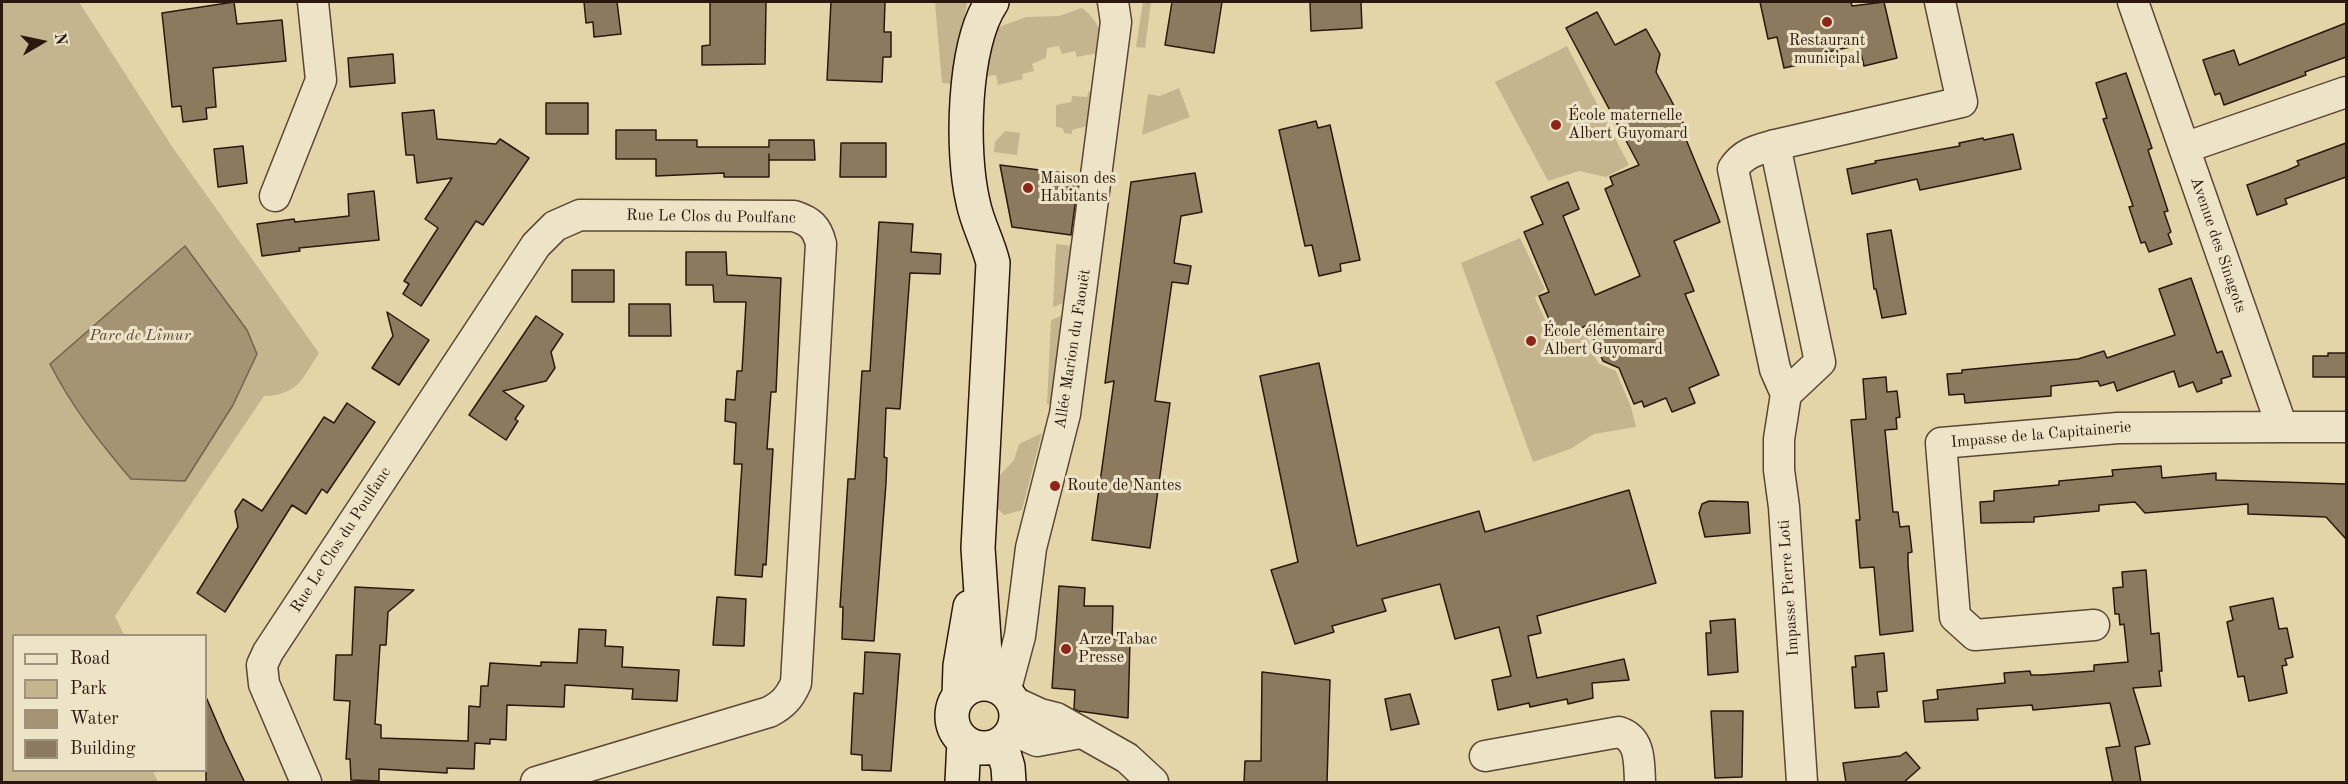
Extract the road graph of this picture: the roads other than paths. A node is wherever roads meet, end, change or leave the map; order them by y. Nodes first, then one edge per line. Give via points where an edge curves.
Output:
1 (313, 2) edge
2 (992, 2) edge
3 (1113, 2) edge
4 (1940, 2) edge
5 (2133, 2) edge
6 (2346, 92) edge
7 (1775, 145) junction
8 (2184, 148) junction
9 (275, 196) dead end
10 (1786, 394) junction
11 (2282, 427) junction
12 (2346, 427) edge
13 (2094, 625) dead end
14 (996, 708) junction
15 (964, 741) junction
16 (1485, 756) dead end
17 (306, 783) edge
18 (536, 783) edge
19 (962, 783) edge
20 (1009, 783) edge
21 (1153, 783) edge
22 (1640, 783) edge
23 (1802, 783) edge

1 - 9 street via 321,80
2 - 14 main road via 974,42 967,125 973,202 988,238 993,263 978,570
3 - 14 street, Allée Marion du Faouët via 1116,22 1069,386 1031,548 1020,636
4 - 7 street via 1962,102
5 - 8 street, Avenue des Sinagots
6 - 8 street
7 - 10 street via 1820,362
7 - 10 street via 1749,153 1733,169 1775,369
8 - 11 street, Avenue des Sinagots
10 - 23 street, Impasse Pierre Loti via 1779,470 1785,507
11 - 12 street
11 - 13 street, Impasse de la Capitainerie via 2118,428 1941,444 1955,617 1975,635
14 - 15 main road via 982,748
14 - 15 main road via 954,705 953,724
14 - 20 main road
14 - 21 street via 1037,741 1080,733 1127,758
15 - 19 main road
16 - 22 street via 1618,732 1630,735 1636,744
17 - 18 street, Rue Le Clos du Poulfanc via 264,684 262,665 536,245 555,226 580,215 803,218 818,231 822,244 796,683 792,692 786,702 769,712

